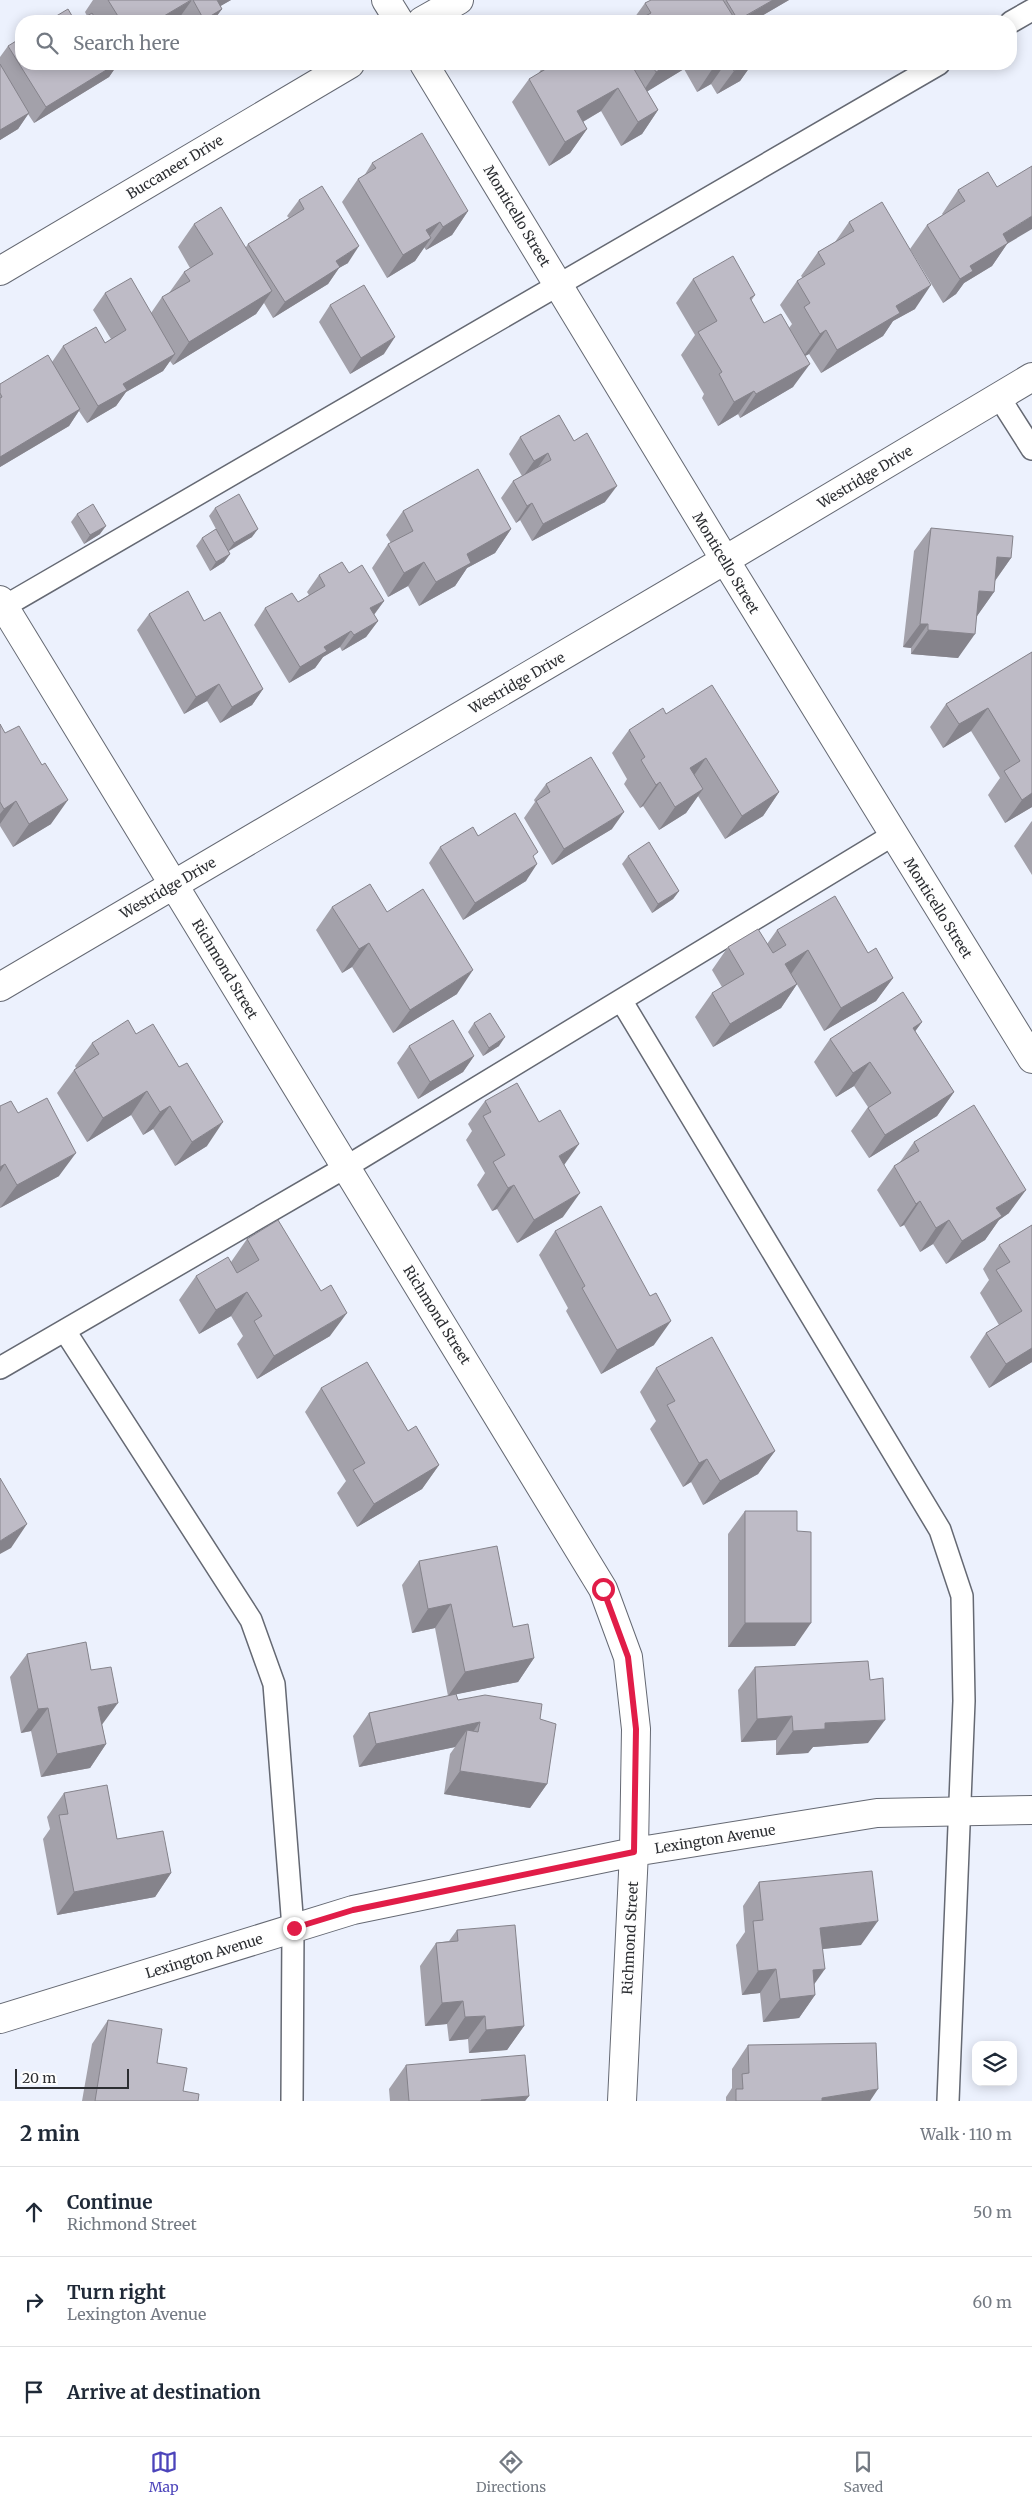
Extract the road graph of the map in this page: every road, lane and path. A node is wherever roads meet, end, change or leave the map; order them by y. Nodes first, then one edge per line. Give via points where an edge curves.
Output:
1 (386, 0) edge
2 (459, 0) edge
3 (1032, 10) edge
4 (395, 15) edge
5 (433, 15) edge
6 (1017, 19) edge
7 (340, 70) edge
8 (428, 70) edge
9 (929, 70) edge
10 (0, 271) edge
11 (557, 284) junction
12 (1032, 377) edge
13 (1000, 396) junction
14 (1032, 449) edge
15 (725, 560) junction
16 (1, 605) edge
17 (893, 835) junction
18 (174, 885) junction
19 (0, 987) edge
20 (621, 1000) junction
21 (1032, 1060) edge
22 (346, 1167) junction
23 (65, 1330) junction
24 (0, 1368) edge
25 (1032, 1810) edge
26 (959, 1811) junction
27 (634, 1852) junction
28 (294, 1928) junction
29 (0, 2019) edge
30 (292, 2101) edge
31 (622, 2101) edge
32 (948, 2101) edge

1 - 4 street
2 - 5 street
3 - 6 lane
7 - 10 street, Buccaneer Drive
8 - 11 street, Monticello Street
9 - 11 lane
11 - 15 street, Monticello Street
11 - 16 lane
12 - 13 street, Westridge Drive
13 - 14 lane
13 - 15 street, Westridge Drive
15 - 17 street, Monticello Street
15 - 18 street, Westridge Drive
16 - 18 street, Richmond Street
17 - 20 lane
17 - 21 street, Monticello Street
18 - 19 street, Westridge Drive
18 - 22 street, Richmond Street
20 - 22 lane
20 - 26 lane via 940,1530 962,1596 964,1702
22 - 23 lane
22 - 27 street, Richmond Street via 603,1589 628,1657 636,1729
23 - 24 lane
23 - 28 lane via 251,1620 274,1684
25 - 26 street, Lexington Avenue
26 - 27 street, Lexington Avenue via 877,1813
26 - 32 lane
27 - 28 street, Lexington Avenue via 353,1910
27 - 31 street, Richmond Street
28 - 29 street, Lexington Avenue
28 - 30 lane

